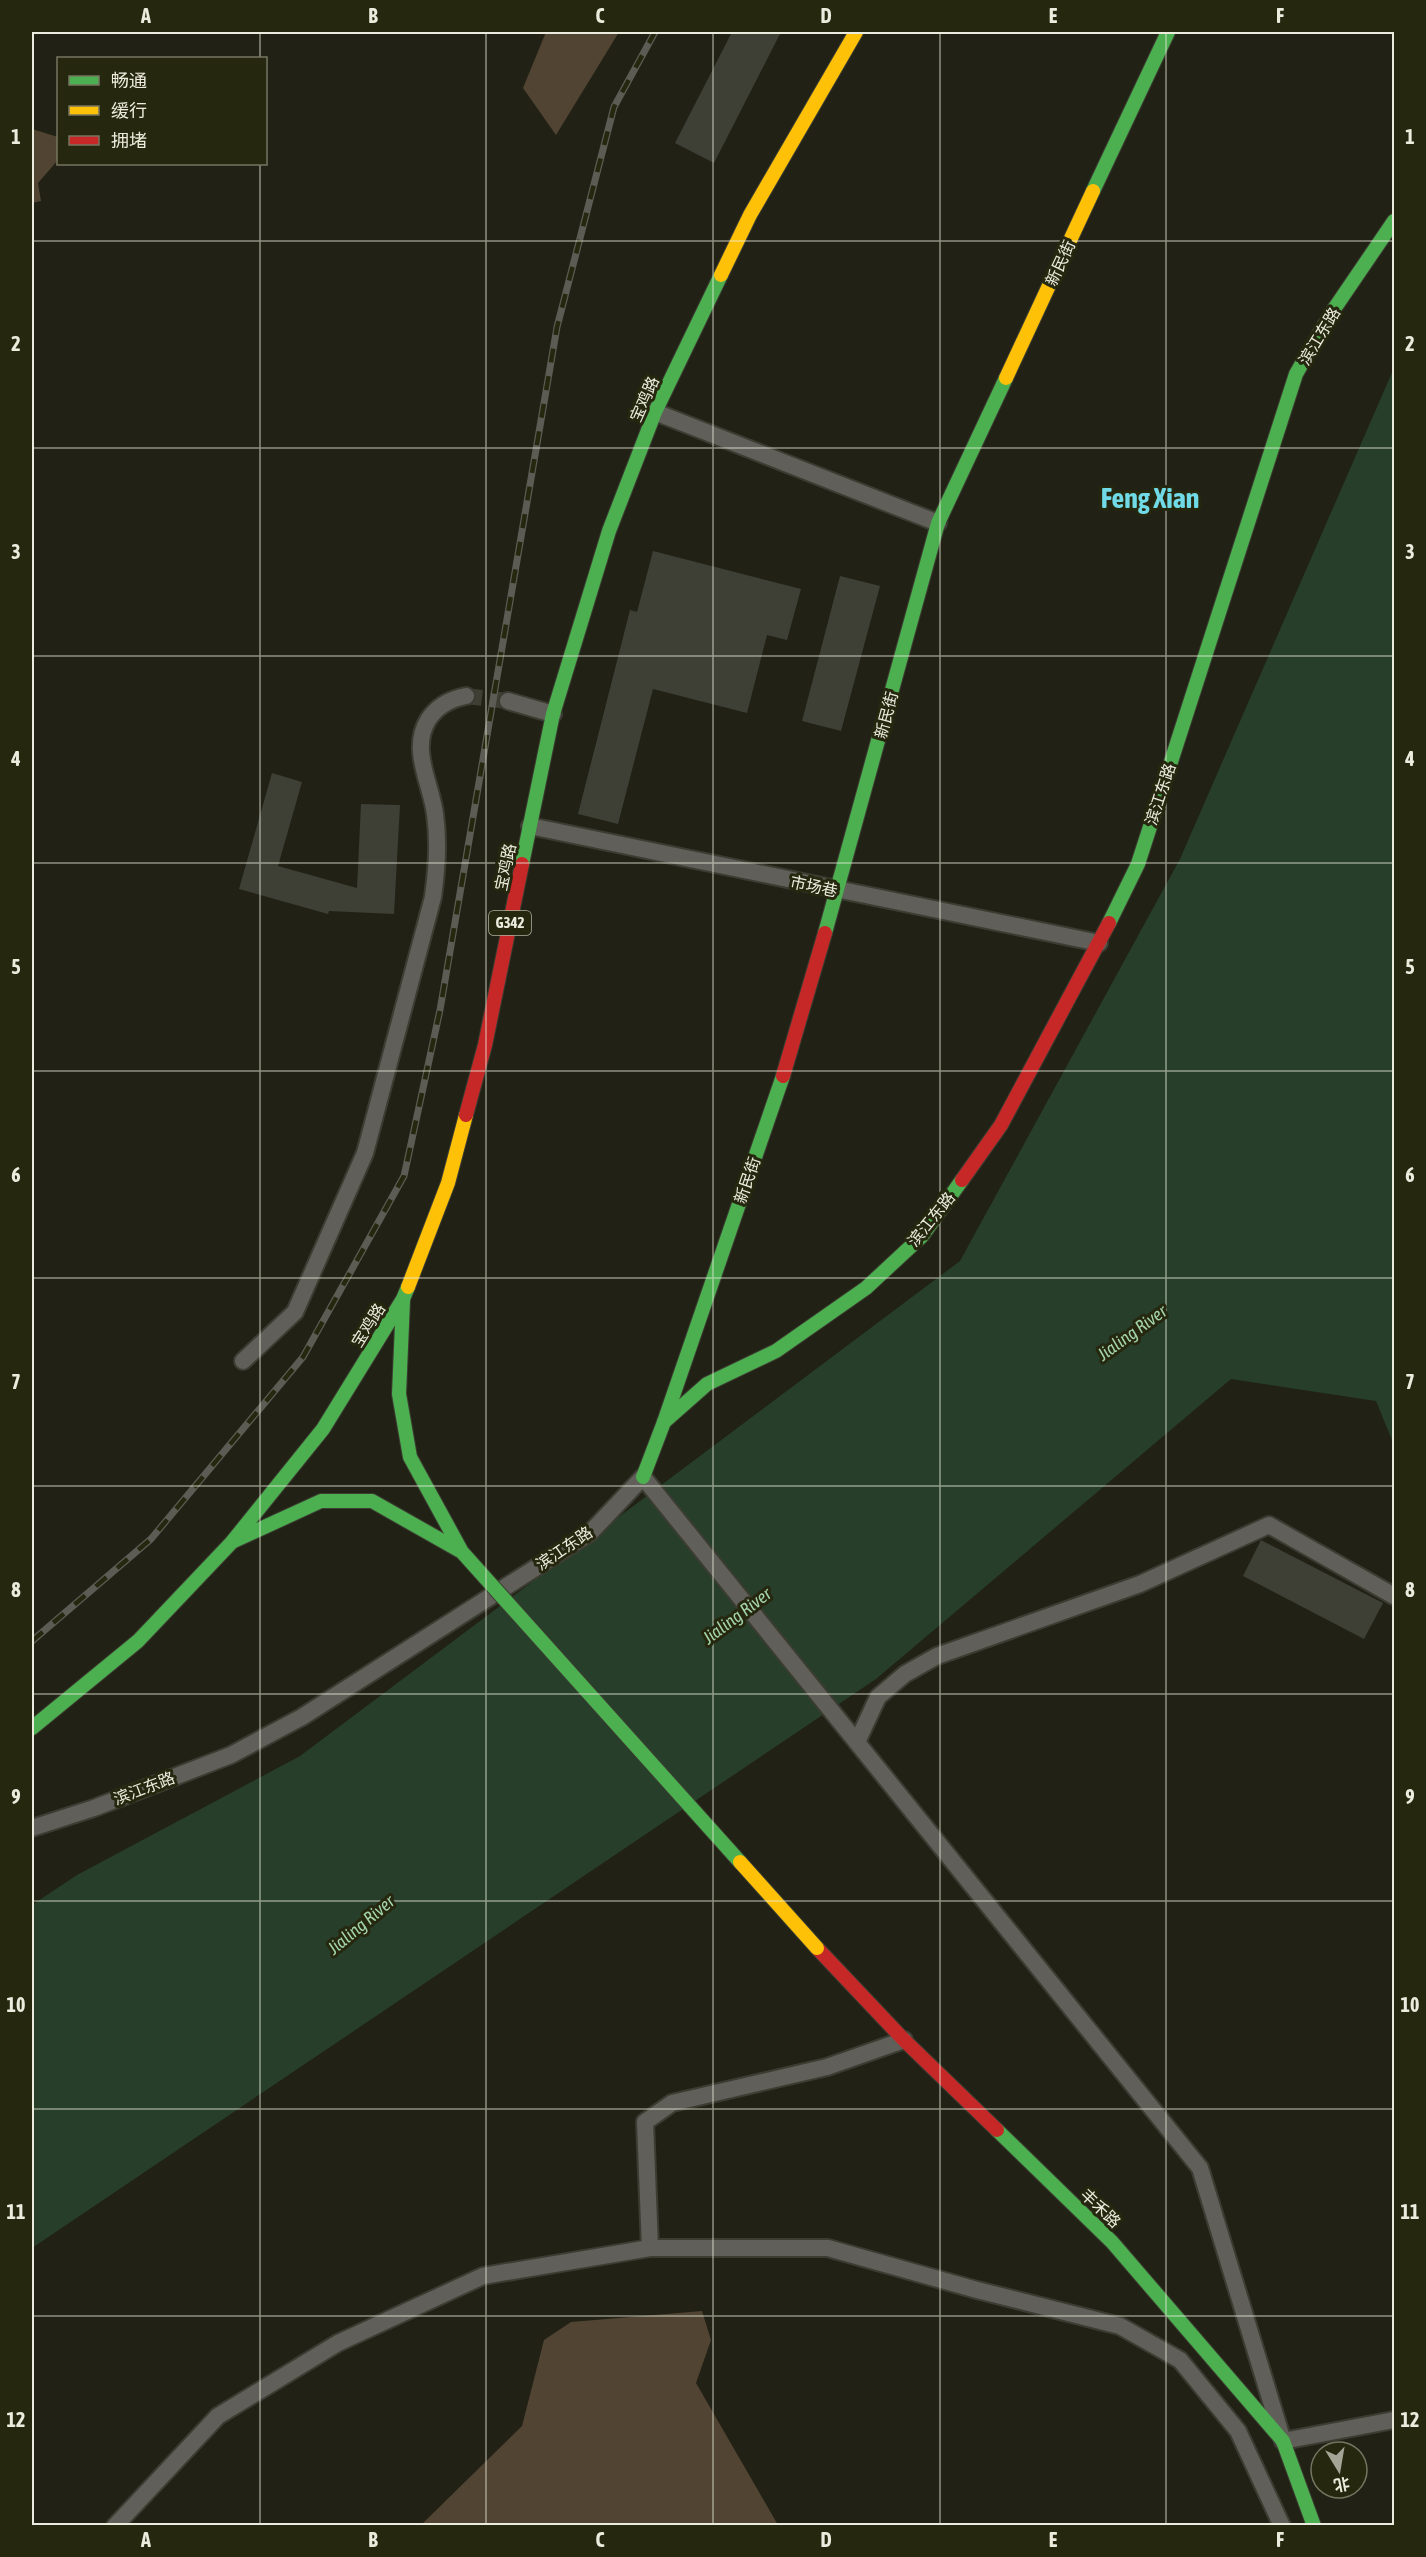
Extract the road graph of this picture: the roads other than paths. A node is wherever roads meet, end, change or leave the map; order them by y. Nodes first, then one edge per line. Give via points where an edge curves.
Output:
1 (856, 32) edge
2 (1168, 32) edge
3 (1395, 221) edge
4 (655, 412) junction
5 (939, 523) junction
6 (466, 696) tunnel mouth
7 (508, 701) tunnel mouth
8 (554, 714) junction
9 (530, 826) junction
10 (838, 891) junction
11 (1099, 943) junction
12 (403, 1299) junction
13 (243, 1361) dead end
14 (664, 1422) junction
15 (643, 1477) junction
16 (232, 1542) junction
17 (462, 1552) junction
18 (1395, 1596) edge
19 (32, 1728) edge
20 (858, 1740) junction
21 (32, 1828) edge
22 (904, 2040) junction
23 (650, 2248) junction
24 (1395, 2420) edge
25 (1283, 2441) junction
26 (115, 2526) edge
27 (1282, 2526) edge
28 (1314, 2526) edge

1 - 4 main road, 宝鸡路 / G342 via 750,215
2 - 5 main road, 新民街
3 - 11 main road, 滨江东路 via 1330,315 1296,374 1138,864
4 - 5 street
4 - 8 main road, 宝鸡路 / G342 via 609,531
5 - 10 main road, 新民街
6 - 13 street via 440,706 421,736 422,761 435,813 437,869 433,897 365,1153 295,1312
7 - 8 street
8 - 9 main road, 宝鸡路 / G342
9 - 10 street, 市场巷
9 - 12 main road, 宝鸡路 / G342 via 485,1045 448,1183
10 - 11 street, 市场巷
10 - 14 main road, 新民街 via 795,1041
11 - 14 main road, 滨江东路 via 1001,1125 922,1236 866,1288 777,1351 707,1384
12 - 16 main road, 宝鸡路 / G342 via 323,1429
12 - 17 main road via 399,1394 410,1457
14 - 15 main road, 滨江东路
15 - 20 street
15 - 21 street, 滨江东路 via 590,1533 302,1717 231,1755
16 - 17 main road via 321,1501 372,1501
16 - 19 main road, 宝鸡路 / G342 via 138,1641
17 - 22 main road, 丰禾路, bridge
18 - 20 street via 1269,1525 1140,1584 937,1656 905,1674 878,1697
20 - 25 street via 1200,2168
22 - 23 street via 827,2067 672,2103 645,2122
22 - 25 main road, 丰禾路 via 1112,2242
23 - 26 street via 483,2276 338,2343 218,2416
23 - 27 street via 828,2248 1120,2326 1180,2360 1238,2431
24 - 25 street
25 - 28 main road, 丰禾路

